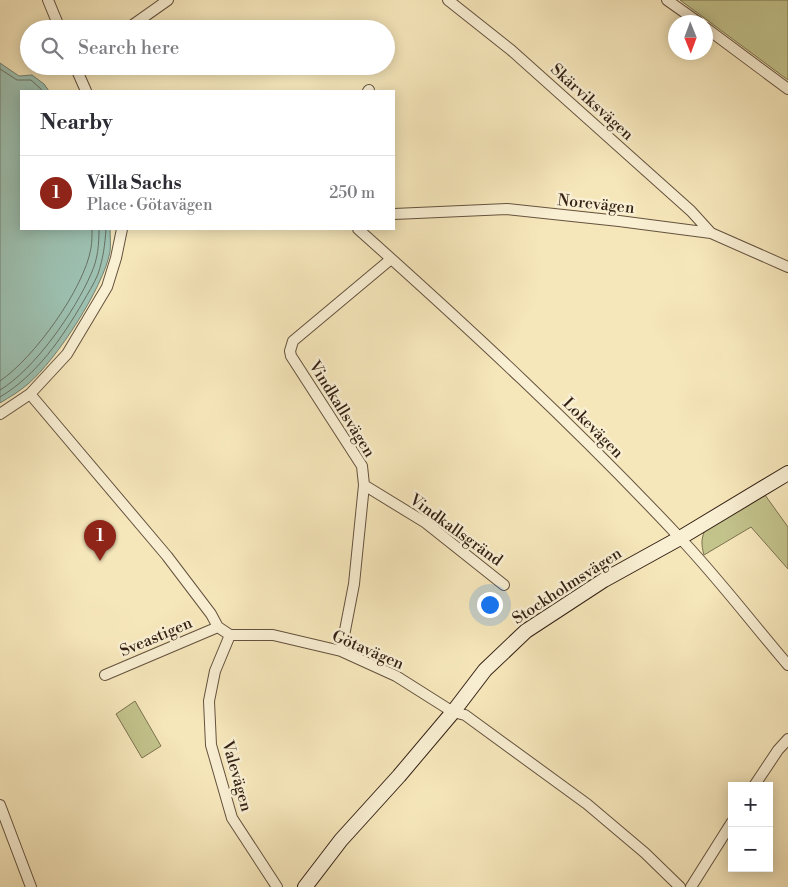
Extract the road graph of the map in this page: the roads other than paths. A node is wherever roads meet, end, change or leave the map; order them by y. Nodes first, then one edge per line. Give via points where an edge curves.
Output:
1 (48, 0) edge
2 (168, 0) edge
3 (448, 0) edge
4 (667, 0) edge
5 (688, 15) edge
6 (56, 20) edge
7 (140, 20) edge
8 (713, 33) edge
9 (79, 75) edge
10 (788, 89) edge
11 (86, 90) edge
12 (395, 214) edge
13 (122, 230) edge
14 (359, 230) edge
15 (711, 233) junction
16 (391, 258) junction
17 (788, 267) edge
18 (30, 394) junction
19 (0, 414) edge
20 (788, 473) edge
21 (364, 485) junction
22 (680, 538) junction
23 (504, 584) dead end
24 (218, 627) junction
25 (230, 635) junction
26 (341, 651) junction
27 (788, 665) edge
28 (105, 674) dead end
29 (454, 712) junction
30 (788, 739) edge
31 (757, 782) edge
32 (0, 805) edge
33 (729, 827) edge
34 (31, 887) edge
35 (277, 887) edge
36 (305, 887) edge
37 (680, 887) edge
38 (691, 887) edge

1 - 6 street
2 - 7 street
3 - 15 street, Skärviksvägen via 511,50 691,211
4 - 5 street
8 - 10 street
9 - 11 street
12 - 15 street, Norevägen via 507,209
13 - 18 street via 107,287 67,354
14 - 16 street, Lokevägen
15 - 17 street, Norevägen
16 - 21 street, Vindkallsvägen via 293,341 290,350 362,466
16 - 22 street, Lokevägen via 513,369
18 - 19 street
18 - 24 street via 167,556
20 - 22 street, Stockholmsvägen
21 - 23 street, Vindkallsgränd via 426,523
21 - 26 street, Vindkallsvägen via 354,584
22 - 27 street, Lokevägen
22 - 29 street, Stockholmsvägen via 604,580 526,631 485,670
24 - 25 street
24 - 28 street, Sveastigen
25 - 26 street, Götavägen via 273,635
25 - 35 street, Valevägen via 215,671 210,701 211,745 232,818
26 - 29 street, Götavägen via 396,676
29 - 36 street, Stockholmsvägen via 341,840
29 - 37 street, Götavägen via 465,715 588,804
30 - 31 street
32 - 34 street
33 - 38 street

